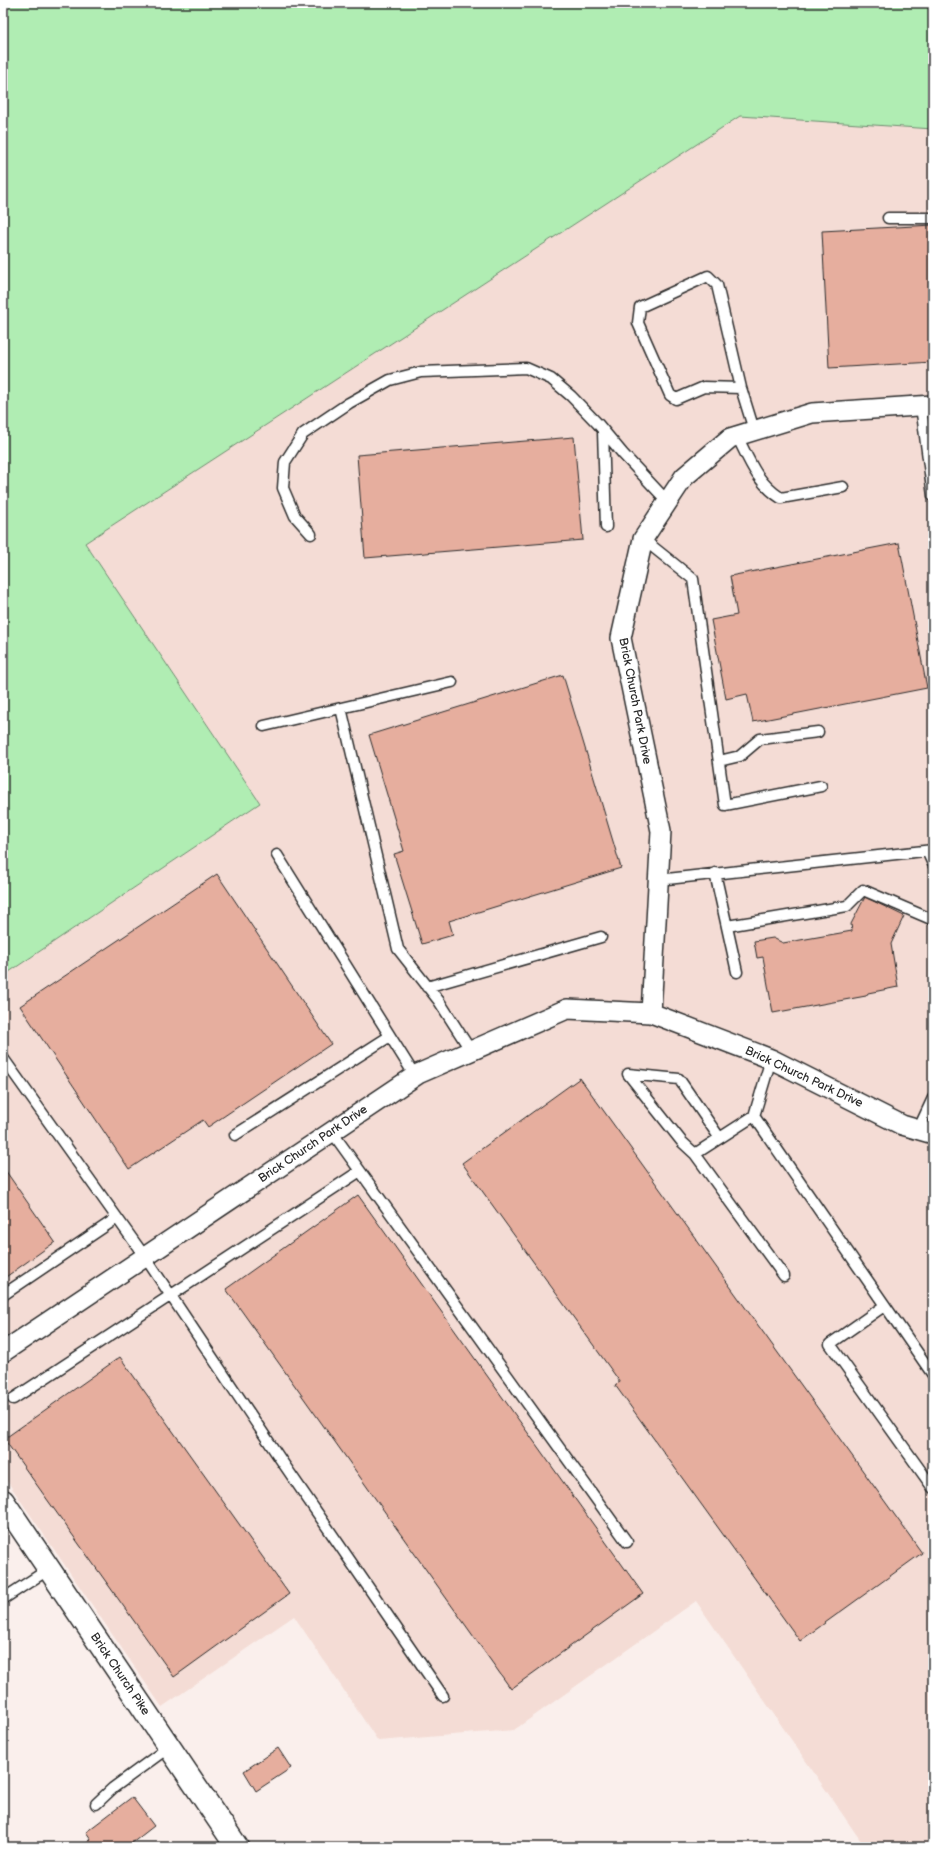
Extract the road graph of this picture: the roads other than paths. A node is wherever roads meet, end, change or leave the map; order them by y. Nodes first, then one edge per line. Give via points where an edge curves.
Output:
1 (888, 218) dead end
2 (933, 218) edge
3 (741, 388) junction
4 (927, 405) edge
5 (603, 430) junction
6 (746, 433) junction
7 (932, 479) edge
8 (843, 487) dead end
9 (933, 496) edge
10 (668, 502) junction
11 (606, 527) dead end
12 (311, 534) dead end
13 (643, 539) junction
14 (452, 682) dead end
15 (341, 708) junction
16 (264, 726) dead end
17 (818, 732) dead end
18 (719, 761) junction
19 (821, 786) dead end
20 (930, 851) edge
21 (277, 855) dead end
22 (933, 864) edge
23 (715, 873) junction
24 (658, 880) junction
25 (933, 917) edge
26 (727, 926) junction
27 (601, 937) dead end
28 (737, 972) dead end
29 (427, 986) junction
30 (651, 1013) junction
31 (390, 1036) junction
32 (472, 1051) junction
33 (3, 1058) edge
34 (771, 1059) junction
35 (415, 1076) junction
36 (933, 1098) edge
37 (754, 1116) junction
38 (332, 1132) junction
39 (926, 1132) edge
40 (235, 1135) dead end
41 (720, 1137) junction
42 (695, 1154) junction
43 (360, 1171) junction
44 (117, 1218) junction
45 (145, 1257) junction
46 (784, 1276) dead end
47 (3, 1295) edge
48 (171, 1296) junction
49 (884, 1306) junction
50 (3, 1352) edge
51 (933, 1375) edge
52 (13, 1399) dead end
53 (933, 1488) edge
54 (3, 1502) edge
55 (627, 1542) dead end
56 (49, 1569) junction
57 (3, 1599) edge
58 (443, 1696) dead end
59 (169, 1747) junction
60 (96, 1804) dead end
61 (237, 1847) edge

1 - 2 lane
3 - 3 lane via 717,285 708,276 640,307 638,323 670,395 676,399 704,387
3 - 6 lane
4 - 6 street, Brick Church Park Drive via 812,413
4 - 7 lane
5 - 10 lane
5 - 11 lane
5 - 12 lane via 551,379 526,368 421,372 390,380 348,403 303,434 285,462 283,488 295,516
6 - 8 lane via 756,474 764,486 780,498
6 - 10 street, Brick Church Park Drive via 730,438 684,477
7 - 9 lane
10 - 13 street, Brick Church Park Drive
13 - 18 lane via 693,579
13 - 24 street, Brick Church Park Drive via 621,638 661,831
14 - 15 lane
15 - 16 lane
15 - 29 lane via 398,949
17 - 18 lane via 760,739 740,756
18 - 19 lane via 725,805
20 - 22 lane
20 - 23 lane
21 - 31 lane
23 - 24 lane
23 - 26 lane
24 - 30 street, Brick Church Park Drive
25 - 26 lane via 931,920 863,890 847,906
26 - 28 lane
27 - 29 lane
29 - 32 lane
30 - 32 street, Brick Church Park Drive via 568,1009
30 - 34 street, Brick Church Park Drive
31 - 35 lane
31 - 40 lane
32 - 35 street, Brick Church Park Drive
33 - 44 lane
34 - 37 lane
34 - 39 street, Brick Church Park Drive via 902,1125
35 - 38 street, Brick Church Park Drive
36 - 39 lane
37 - 41 lane
37 - 49 lane
38 - 43 lane
38 - 45 street, Brick Church Park Drive
41 - 42 lane
41 - 42 lane via 679,1079 628,1074 682,1142
42 - 46 lane
43 - 48 lane
43 - 55 lane
44 - 45 lane
44 - 47 lane
45 - 48 lane
45 - 50 street, Brick Church Park Drive
48 - 52 lane
48 - 58 lane
49 - 51 lane
49 - 53 lane via 830,1344
54 - 56 main road, Brick Church Pike
56 - 57 lane
56 - 59 main road, Brick Church Pike
59 - 60 lane via 119,1783
59 - 61 main road, Brick Church Pike

